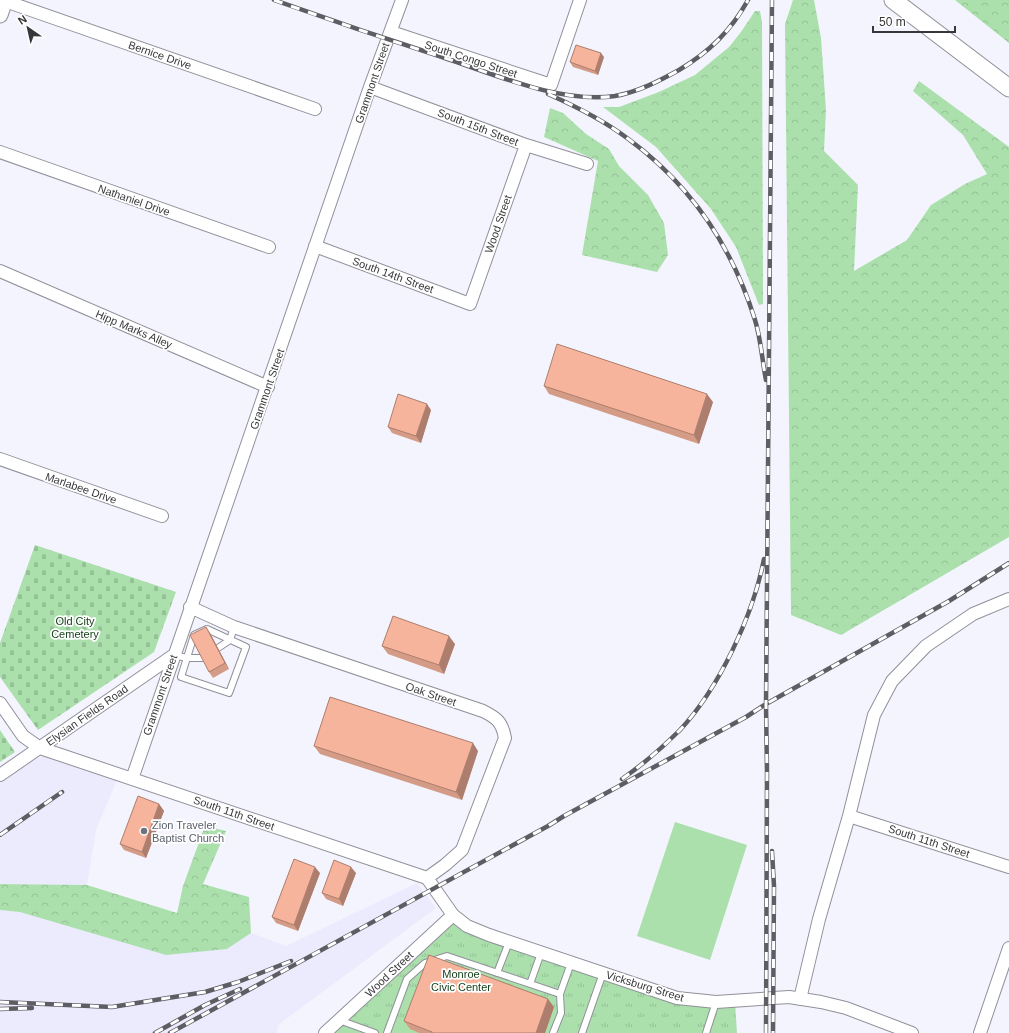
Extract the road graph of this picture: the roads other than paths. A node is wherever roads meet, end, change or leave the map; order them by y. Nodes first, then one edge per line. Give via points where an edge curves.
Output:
1 (402, 0) edge
2 (580, 0) edge
3 (894, 0) edge
4 (3, 5) edge
5 (391, 32) junction
6 (370, 87) junction
7 (1009, 88) edge
8 (315, 109) dead end
9 (526, 145) junction
10 (0, 152) edge
11 (587, 164) dead end
12 (315, 246) junction
13 (269, 247) dead end
14 (0, 271) edge
15 (470, 304) joint
16 (268, 387) junction
17 (0, 459) edge
18 (162, 516) dead end
19 (1009, 599) edge
20 (190, 607) junction
21 (234, 627) junction
22 (230, 640) junction
23 (218, 648) edge
24 (174, 655) junction
25 (186, 658) junction
26 (203, 658) edge
27 (0, 703) edge
28 (40, 748) junction
29 (0, 775) edge
30 (132, 779) junction
31 (849, 816) junction
32 (1009, 867) edge
33 (427, 878) junction
34 (453, 915) junction
35 (509, 942) junction
36 (1009, 948) edge
37 (541, 953) junction
38 (571, 963) junction
39 (497, 973) junction
40 (603, 973) junction
41 (530, 984) junction
42 (560, 994) junction
43 (800, 999) junction
44 (716, 1002) junction
45 (339, 1020) junction
46 (325, 1033) edge
47 (375, 1033) edge
48 (387, 1033) edge
49 (554, 1033) edge
50 (582, 1033) edge
51 (706, 1033) edge
52 (912, 1033) edge
53 (980, 1033) edge

1 - 5 street, Grammont Street
2 - 5 street, South Congo Street via 551,85
3 - 7 main road
4 - 8 street, Bernice Drive
5 - 6 street, Grammont Street
6 - 9 street, South 15th Street
6 - 12 street, Grammont Street
9 - 11 street, South 15th Street
9 - 15 street, Wood Street
10 - 13 street, Nathaniel Drive
12 - 15 street, South 14th Street
12 - 16 street, Grammont Street
14 - 16 street, Hipp Marks Alley
16 - 20 street, Grammont Street
17 - 18 street, Marlabee Drive
19 - 31 street via 973,614 926,646 892,681 874,715
20 - 21 street, Oak Street
20 - 24 street, Grammont Street
21 - 22 lane
21 - 33 street, Oak Street via 483,711 494,717 503,728 505,738 462,850
22 - 23 lane
22 - 25 lane via 207,629 194,635
22 - 25 lane via 246,647 229,693 181,677
24 - 25 lane
24 - 28 street, Elysian Fields Road
24 - 30 street, Grammont Street
25 - 26 lane
27 - 28 street, South 11th Street via 23,736
28 - 29 street, Elysian Fields Road
28 - 30 street, South 11th Street
30 - 33 street, South 11th Street
31 - 32 street, South 11th Street
31 - 43 street via 819,919
33 - 34 street, Vicksburg Street
34 - 35 street, Vicksburg Street via 467,926
34 - 45 street, Wood Street
35 - 37 street, Vicksburg Street
35 - 39 lane
36 - 53 street
37 - 38 street, Vicksburg Street
37 - 41 lane
38 - 40 street, Vicksburg Street
38 - 42 lane
39 - 41 lane
39 - 48 lane via 447,956 426,963 407,979
40 - 44 street, Vicksburg Street via 678,998
40 - 50 lane
41 - 42 lane
42 - 49 lane via 561,1013
43 - 44 street, Vicksburg Street via 790,997
43 - 52 street, Vicksburg Street via 846,1008
44 - 51 lane
45 - 46 street, Wood Street
45 - 47 lane

